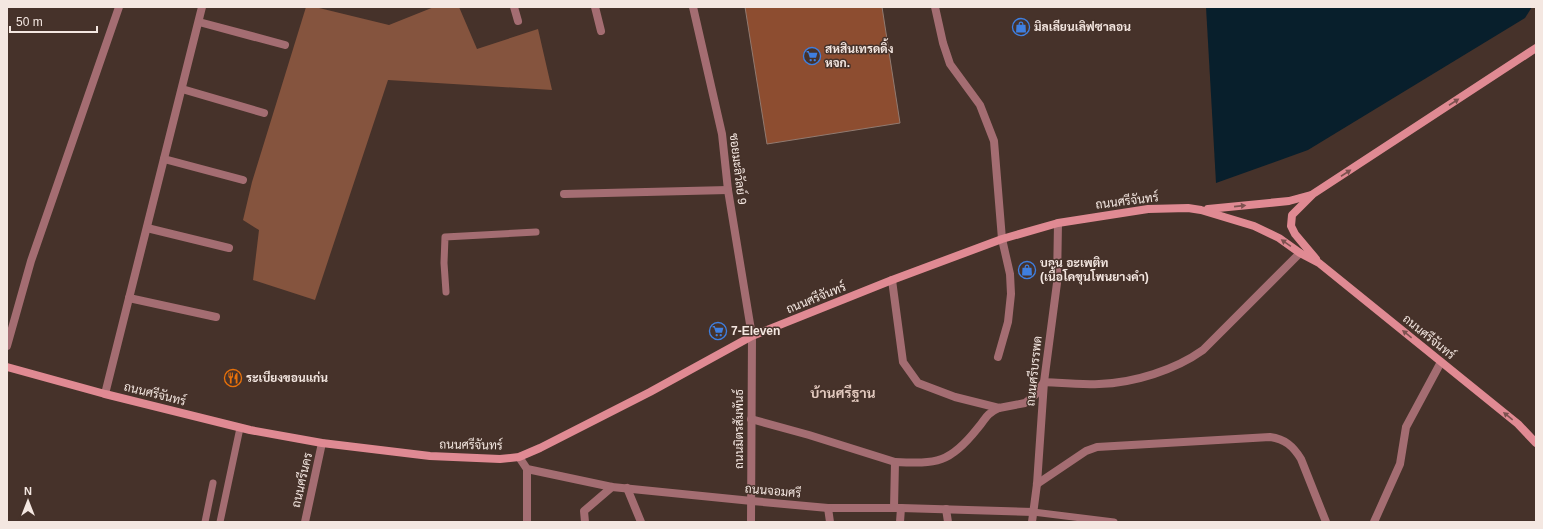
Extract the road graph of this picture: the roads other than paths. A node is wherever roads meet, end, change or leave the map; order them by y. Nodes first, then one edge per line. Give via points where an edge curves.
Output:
1 (119, 7) edge
2 (202, 7) edge
3 (514, 7) edge
4 (595, 7) edge
5 (693, 7) edge
6 (935, 7) edge
7 (518, 21) dead end
8 (199, 22) junction
9 (601, 31) dead end
10 (285, 45) dead end
11 (1536, 48) edge
12 (182, 89) junction
13 (264, 113) dead end
14 (164, 159) junction
15 (243, 180) dead end
16 (728, 190) junction
17 (564, 194) dead end
18 (1313, 194) junction
19 (1201, 210) junction
20 (1058, 223) junction
21 (147, 228) junction
22 (536, 232) dead end
23 (1002, 239) junction
24 (229, 248) dead end
25 (1300, 253) junction
26 (1319, 263) junction
27 (892, 280) junction
28 (446, 292) dead end
29 (129, 298) junction
30 (216, 316) dead end
31 (752, 336) junction
32 (7, 346) edge
33 (998, 357) dead end
34 (1441, 362) junction
35 (7, 367) edge
36 (1044, 382) junction
37 (105, 394) junction
38 (999, 408) junction
39 (751, 419) junction
40 (240, 428) junction
41 (1535, 441) edge
42 (322, 443) junction
43 (519, 457) junction
44 (896, 462) junction
45 (527, 469) junction
46 (213, 483) dead end
47 (1037, 484) junction
48 (612, 487) junction
49 (627, 488) junction
50 (752, 502) junction
51 (828, 508) junction
52 (898, 508) junction
53 (946, 509) junction
54 (1034, 512) junction
55 (205, 522) edge
56 (220, 522) edge
57 (305, 522) edge
58 (527, 522) edge
59 (585, 522) edge
60 (641, 522) edge
61 (751, 522) edge
62 (830, 522) edge
63 (900, 522) edge
64 (948, 522) edge
65 (1032, 522) edge
66 (1114, 522) edge
67 (1326, 522) edge
68 (1374, 522) edge

1 - 32 street via 31,261
2 - 8 street
3 - 7 street
4 - 9 street
5 - 16 street, ซอยมะลิวัลย์ 9 via 722,134
6 - 23 street via 942,43 950,64 980,106 994,142
8 - 10 street
8 - 12 street
18 -> 11 main road
12 - 13 street
12 - 14 street
14 - 15 street
14 - 21 street
16 - 17 street
16 - 31 street, ซอยมะลิวัลย์ 9
19 -> 18 main road via 1289,201
18 - 26 main road via 1292,215 1291,226
19 - 20 main road, ถนนศรีจันทร์ via 1148,209
25 -> 19 main road, ถนนศรีจันทร์ via 1279,238 1254,226
20 - 23 main road, ถนนศรีจันทร์
20 - 36 street, ถนนศรีบรรพด via 1057,283
21 - 24 street
21 - 29 street
22 - 28 lane via 445,237
23 - 27 main road, ถนนศรีจันทร์
23 - 33 street via 1010,274 1011,294 1008,322
25 - 26 main road, ถนนศรีจันทร์
25 - 36 street via 1193,358 1129,380 1100,384
34 -> 26 main road, ถนนศรีจันทร์
27 - 31 main road, ถนนศรีจันทร์
27 - 38 street via 903,362 918,384
29 - 30 street
29 - 37 street
31 - 39 street, ถนนมิตรสัมพันธ์
31 - 43 main road, ถนนศรีจันทร์ via 650,392
41 -> 34 main road, ถนนศรีจันทร์
34 - 68 street via 1406,427 1400,464
35 - 37 main road, ถนนศรีจันทร์
36 - 38 street via 1035,395 1024,403
36 - 47 street, ถนนศรีบรรพด
37 - 40 main road, ถนนศรีจันทร์
38 - 44 street via 987,414 958,451 946,458 924,463
39 - 44 street
39 - 50 street, ถนนมิตรสัมพันธ์
40 - 42 main road, ถนนศรีจันทร์
40 - 56 lane
42 - 43 main road, ถนนศรีจันทร์ via 430,456 500,460
42 - 57 street, ถนนศรีนคร
43 - 45 street
44 - 52 street
45 - 48 street, ถนนจอมศรี
45 - 58 street
46 - 55 lane
47 - 54 street, ถนนศรีบรรพด
47 - 67 street via 1086,451 1097,447 1279,438 1295,450 1301,459
48 - 49 street, ถนนจอมศรี
48 - 59 street via 584,511
49 - 50 street, ถนนจอมศรี
49 - 60 street
50 - 51 street, ถนนจอมศรี
50 - 61 street, ถนนมิตรสัมพันธ์
51 - 52 street, ถนนจอมศรี
51 - 62 street
52 - 53 street, ถนนจอมศรี
52 - 63 street
53 - 54 street, ถนนจอมศรี
53 - 64 street
54 - 65 street, ถนนศรีบรรพด
54 - 66 lane

